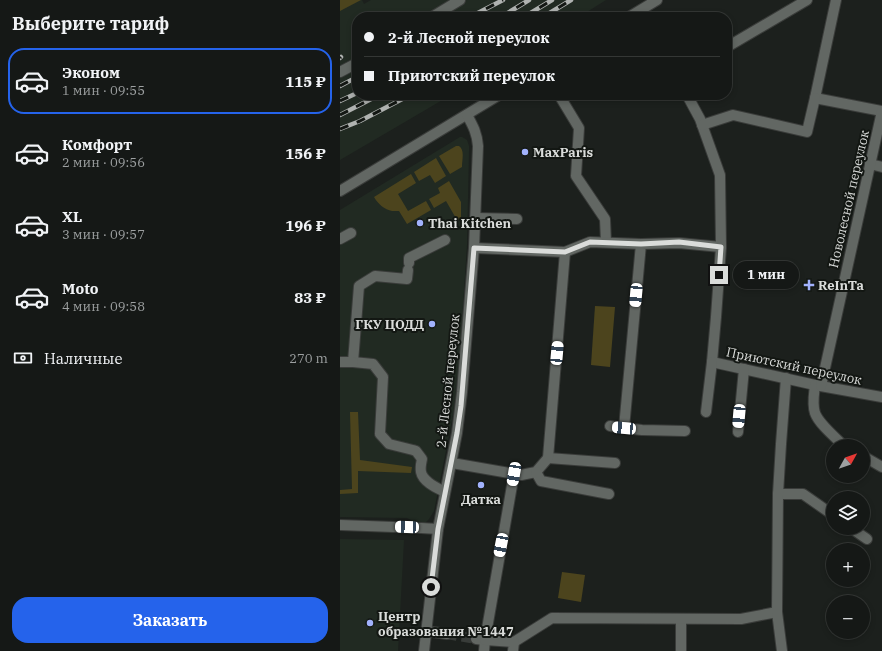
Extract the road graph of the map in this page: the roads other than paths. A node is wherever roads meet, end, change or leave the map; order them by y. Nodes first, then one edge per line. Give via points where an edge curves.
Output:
1 (460, 0) edge
2 (657, 0) edge
3 (807, 0) edge
4 (836, 0) edge
5 (440, 12) edge
6 (643, 12) edge
7 (732, 44) edge
8 (352, 66) edge
9 (340, 72) edge
10 (815, 98) junction
11 (491, 100) edge
12 (562, 100) edge
13 (690, 100) edge
14 (882, 111) edge
15 (467, 115) junction
16 (702, 124) junction
17 (870, 164) junction
18 (882, 167) edge
19 (340, 191) edge
20 (476, 218) junction
21 (517, 219) dead end
22 (351, 232) dead end
23 (340, 239) edge
24 (445, 240) dead end
25 (606, 242) junction
26 (641, 244) junction
27 (721, 247) junction
28 (474, 248) junction
29 (565, 252) junction
30 (340, 362) edge
31 (353, 362) junction
32 (712, 362) junction
33 (744, 369) junction
34 (786, 378) junction
35 (818, 385) junction
36 (882, 397) edge
37 (706, 412) dead end
38 (610, 426) dead end
39 (624, 428) junction
40 (685, 431) dead end
41 (738, 432) dead end
42 (837, 439) edge
43 (548, 458) junction
44 (870, 460) edge
45 (452, 463) junction
46 (615, 463) dead end
47 (882, 467) edge
48 (536, 472) junction
49 (514, 474) junction
50 (445, 492) junction
51 (608, 494) dead end
52 (778, 494) junction
53 (826, 510) edge
54 (340, 525) edge
55 (438, 529) junction
56 (861, 535) edge
57 (867, 539) dead end
58 (777, 612) junction
59 (681, 619) junction
60 (426, 631) junction
61 (447, 634) tunnel mouth
62 (480, 639) junction
63 (513, 646) edge
64 (681, 650) dead end
65 (424, 651) edge
66 (484, 651) edge
67 (782, 651) edge

1 - 5 street
2 - 6 street
3 - 7 street
4 - 10 street
8 - 9 street
10 - 14 street
10 - 16 street via 807,132 733,115
11 - 15 street
12 - 25 street via 579,128 576,176 605,219
13 - 16 street, Приютский переулок
14 - 17 street, Новолесной переулок
15 - 19 street
15 - 20 street, 2-й Лесной переулок via 477,135 478,146
16 - 27 street, Приютский переулок via 720,175
17 - 18 street
17 - 35 street, Новолесной переулок
20 - 21 street
20 - 28 street, 2-й Лесной переулок
22 - 23 street
24 - 31 street via 409,258 407,279 375,276 359,286
25 - 26 street
25 - 29 street via 590,242
26 - 27 street via 679,242
26 - 39 street
27 - 32 street, Приютский переулок
28 - 29 street
28 - 45 street, 2-й Лесной переулок via 462,392
29 - 43 street
30 - 31 street
31 - 50 street via 373,364 383,377 380,434 389,444 416,452 422,459 421,475
32 - 33 street, Приютский переулок
32 - 37 street
33 - 34 street, Приютский переулок
33 - 41 street
34 - 35 street, Приютский переулок
34 - 52 street
35 - 36 street, Приютский переулок
35 - 42 street, Новолесной переулок via 813,399 816,414
38 - 39 street
39 - 40 street
43 - 46 street
43 - 48 street
44 - 47 street
45 - 49 street
45 - 50 street, 2-й Лесной переулок
48 - 49 street
48 - 51 street via 541,481
49 - 62 street
50 - 55 street, 2-й Лесной переулок
52 - 53 street via 803,494
52 - 58 street
54 - 55 street
55 - 60 street, 2-й Лесной переулок
56 - 57 street
58 - 59 street via 741,619
58 - 67 street
59 - 63 street via 552,618
59 - 64 street
60 - 61 street
60 - 65 street, 2-й Лесной переулок
62 - 63 street
62 - 66 street

